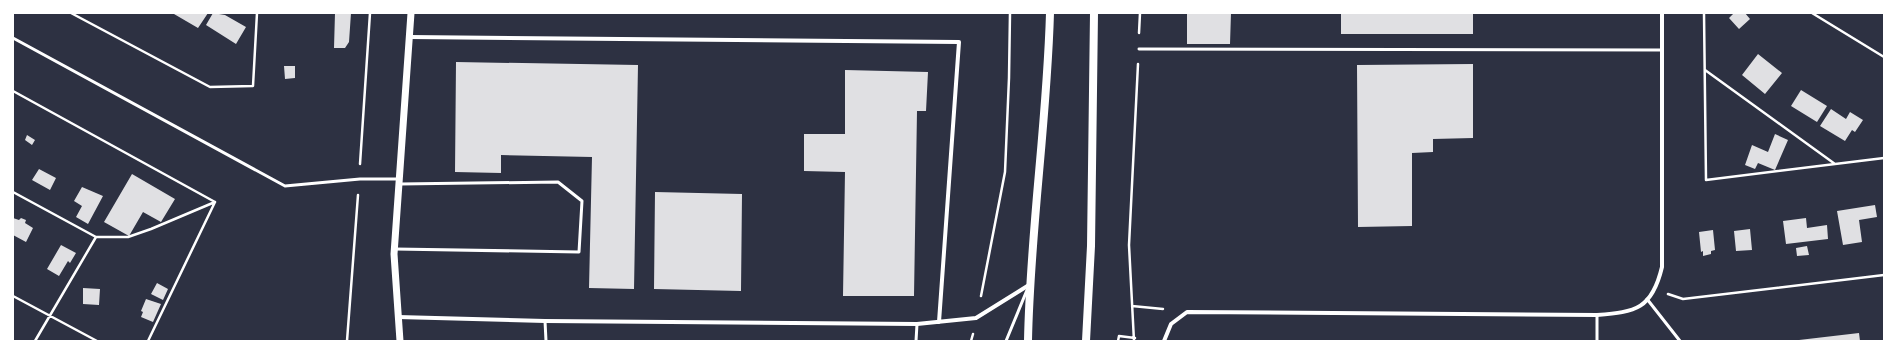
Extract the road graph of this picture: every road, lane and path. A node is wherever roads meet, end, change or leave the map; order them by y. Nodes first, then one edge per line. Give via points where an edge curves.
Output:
1 (72, 13) edge
2 (257, 13) edge
3 (411, 13) edge
4 (1010, 13) edge
5 (1050, 13) edge
6 (1094, 13) edge
7 (1140, 13) edge
8 (1662, 13) edge
9 (1704, 13) edge
10 (1812, 13) edge
11 (410, 37) junction
12 (13, 38) edge
13 (1139, 49) junction
14 (1662, 50) junction
15 (1884, 58) edge
16 (1704, 69) junction
17 (13, 91) edge
18 (1884, 158) edge
19 (1836, 164) junction
20 (399, 181) junction
21 (13, 192) edge
22 (215, 202) junction
23 (96, 237) junction
24 (395, 249) junction
25 (1884, 275) edge
26 (1029, 285) junction
27 (1655, 289) junction
28 (13, 296) edge
29 (1647, 299) junction
30 (1132, 306) junction
31 (1187, 312) junction
32 (1597, 315) junction
33 (50, 316) junction
34 (398, 317) junction
35 (976, 318) junction
36 (545, 321) junction
37 (939, 322) junction
38 (917, 324) junction
39 (1135, 340) edge
40 (35, 341) edge
41 (97, 341) edge
42 (148, 341) edge
43 (400, 341) edge
44 (546, 341) edge
45 (916, 341) edge
46 (972, 341) edge
47 (1006, 341) edge
48 (1028, 341) edge
49 (1086, 341) edge
50 (1118, 341) edge
51 (1164, 341) edge
52 (1597, 341) edge
53 (1680, 341) edge

1 - 2 path via 210,87 253,86
3 - 11 street
4 - 35 path via 1005,172
5 - 26 main road via 1049,69
6 - 49 main road via 1091,246
7 - 13 path
8 - 14 street
9 - 16 path
10 - 15 path
11 - 20 street
11 - 37 street via 959,42
12 - 20 lane via 285,186 360,179
13 - 14 lane
13 - 30 path via 1129,245
14 - 27 street via 1662,267
16 - 19 path
16 - 19 path via 1706,180
17 - 22 path
18 - 19 path
20 - 24 street
20 - 24 lane via 558,182 582,201 579,252
21 - 23 path
22 - 23 path via 128,237
22 - 42 path
23 - 33 path
24 - 34 street
25 - 27 path via 1683,299
26 - 35 street
26 - 47 lane
26 - 48 main road
27 - 29 street
28 - 33 path
29 - 32 street via 1636,309 1626,313
29 - 53 lane
30 - 31 path
30 - 39 path
31 - 32 street
31 - 51 street via 1171,324
32 - 52 lane
33 - 40 path
33 - 41 path
34 - 36 street
34 - 43 street
35 - 37 street
35 - 46 path
36 - 38 street
36 - 44 lane
37 - 38 street
38 - 45 lane
39 - 50 path via 1120,336

